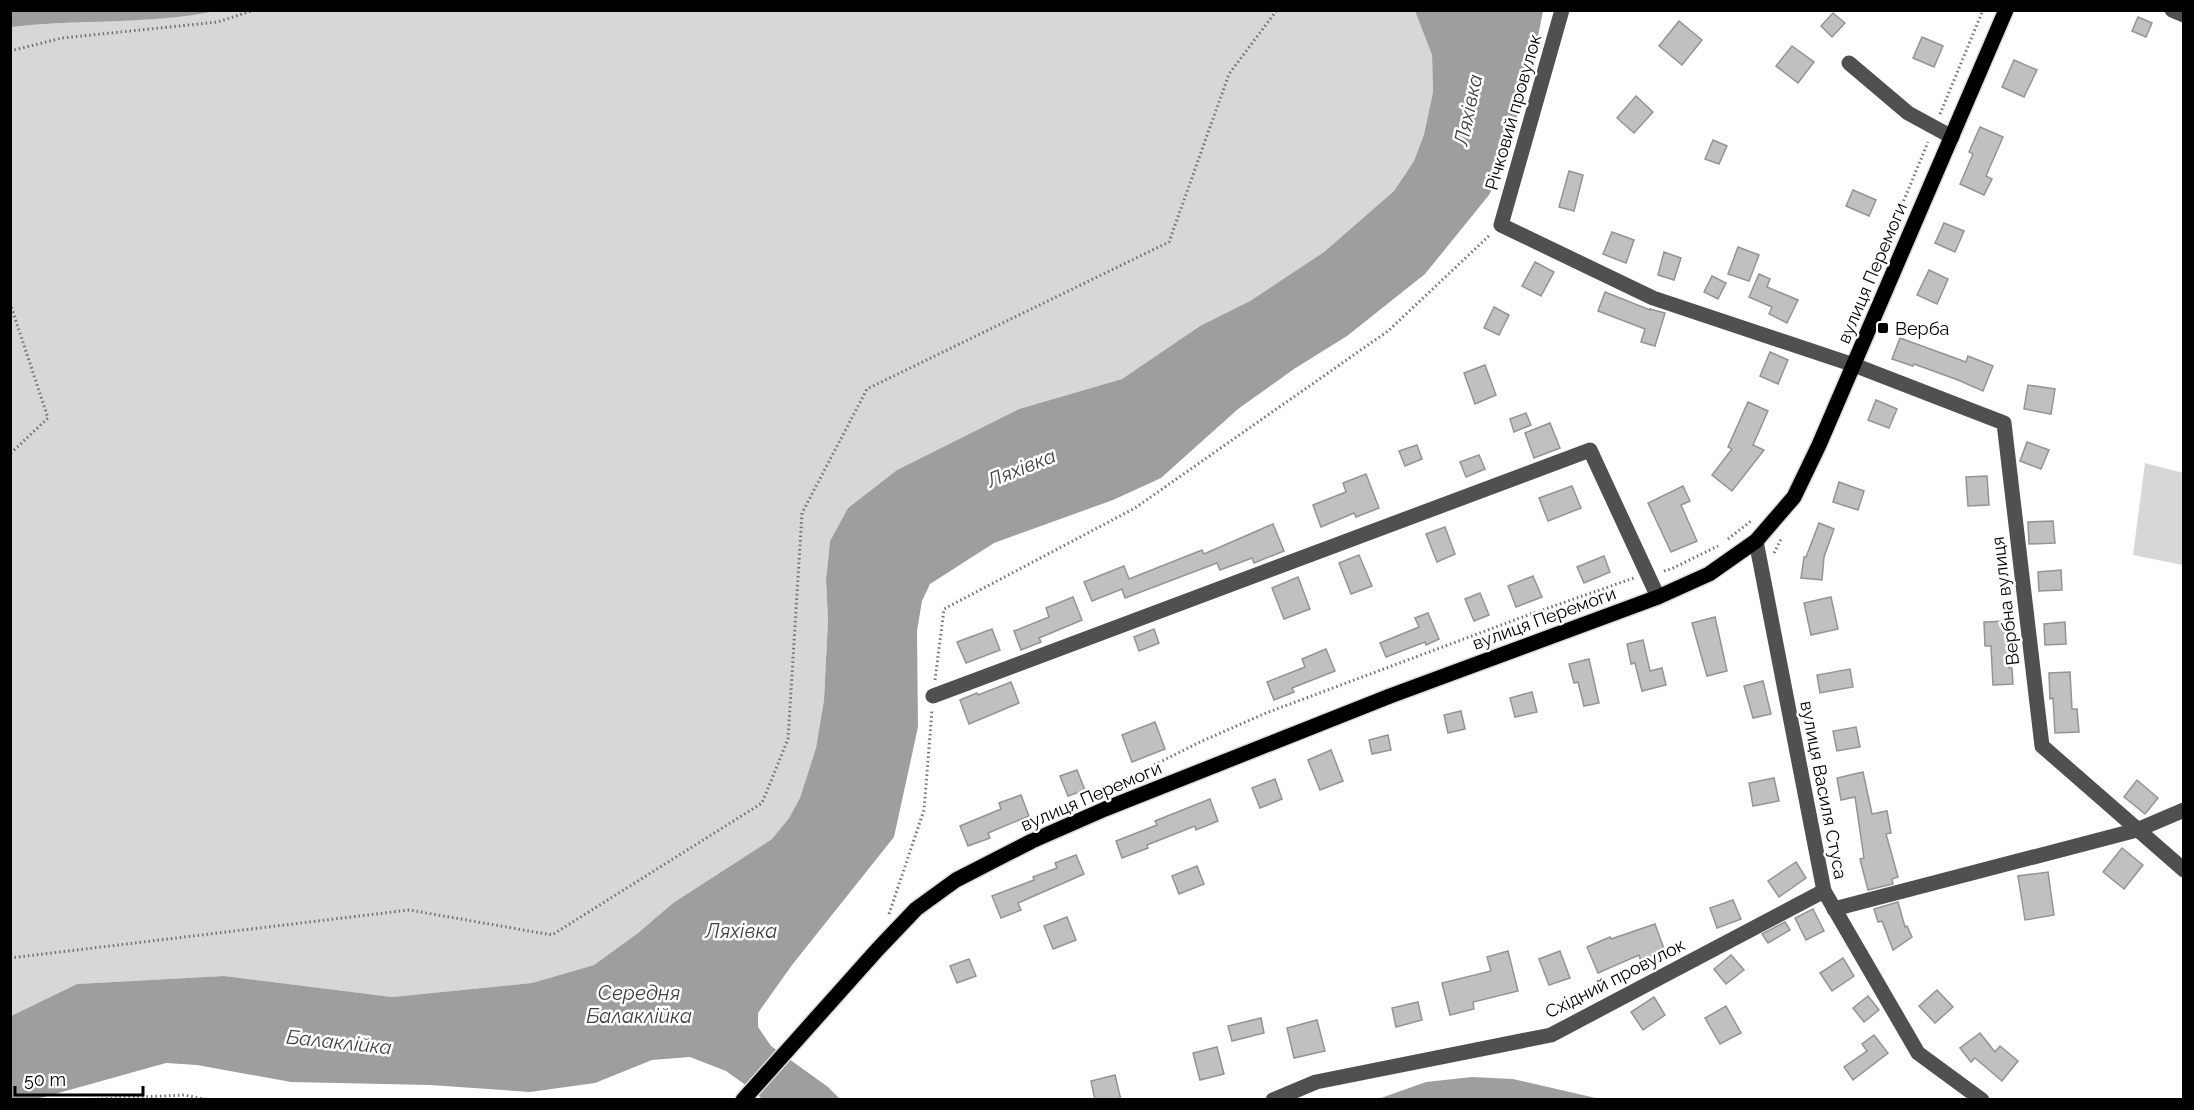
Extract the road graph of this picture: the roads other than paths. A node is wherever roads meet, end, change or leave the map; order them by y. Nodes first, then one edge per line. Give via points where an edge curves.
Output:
1 (1562, 10) edge
2 (2006, 10) edge
3 (2172, 10) edge
4 (2184, 15) edge
5 (1849, 63) dead end
6 (1952, 137) junction
7 (1854, 365) junction
8 (1756, 541) junction
9 (1658, 597) junction
10 (933, 696) road end
11 (2184, 810) edge
12 (2137, 830) junction
13 (2184, 870) edge
14 (1824, 891) junction
15 (1834, 909) junction
16 (743, 1100) edge
17 (1273, 1100) edge
18 (1982, 1100) edge

1 - 7 street, Річковий провулок via 1501,225 1653,298
2 - 6 main road, вулиця Перемоги
3 - 4 street
5 - 6 street via 1908,113
6 - 7 main road, вулиця Перемоги
7 - 8 main road, вулиця Перемоги via 1794,497
7 - 12 street, Вербна вулиця via 2004,423 2042,746
8 - 9 main road, вулиця Перемоги via 1709,574
8 - 14 street, вулиця Василя Стуса
9 - 10 street via 1590,450
9 - 16 main road, вулиця Перемоги via 1390,696 1105,809 956,880 916,909
11 - 12 street
12 - 13 street, Вербна вулиця
12 - 15 street
14 - 15 street, вулиця Василя Стуса
14 - 17 street, Східний провулок via 1551,1035 1317,1082
15 - 18 street, вулиця Василя Стуса via 1918,1053

